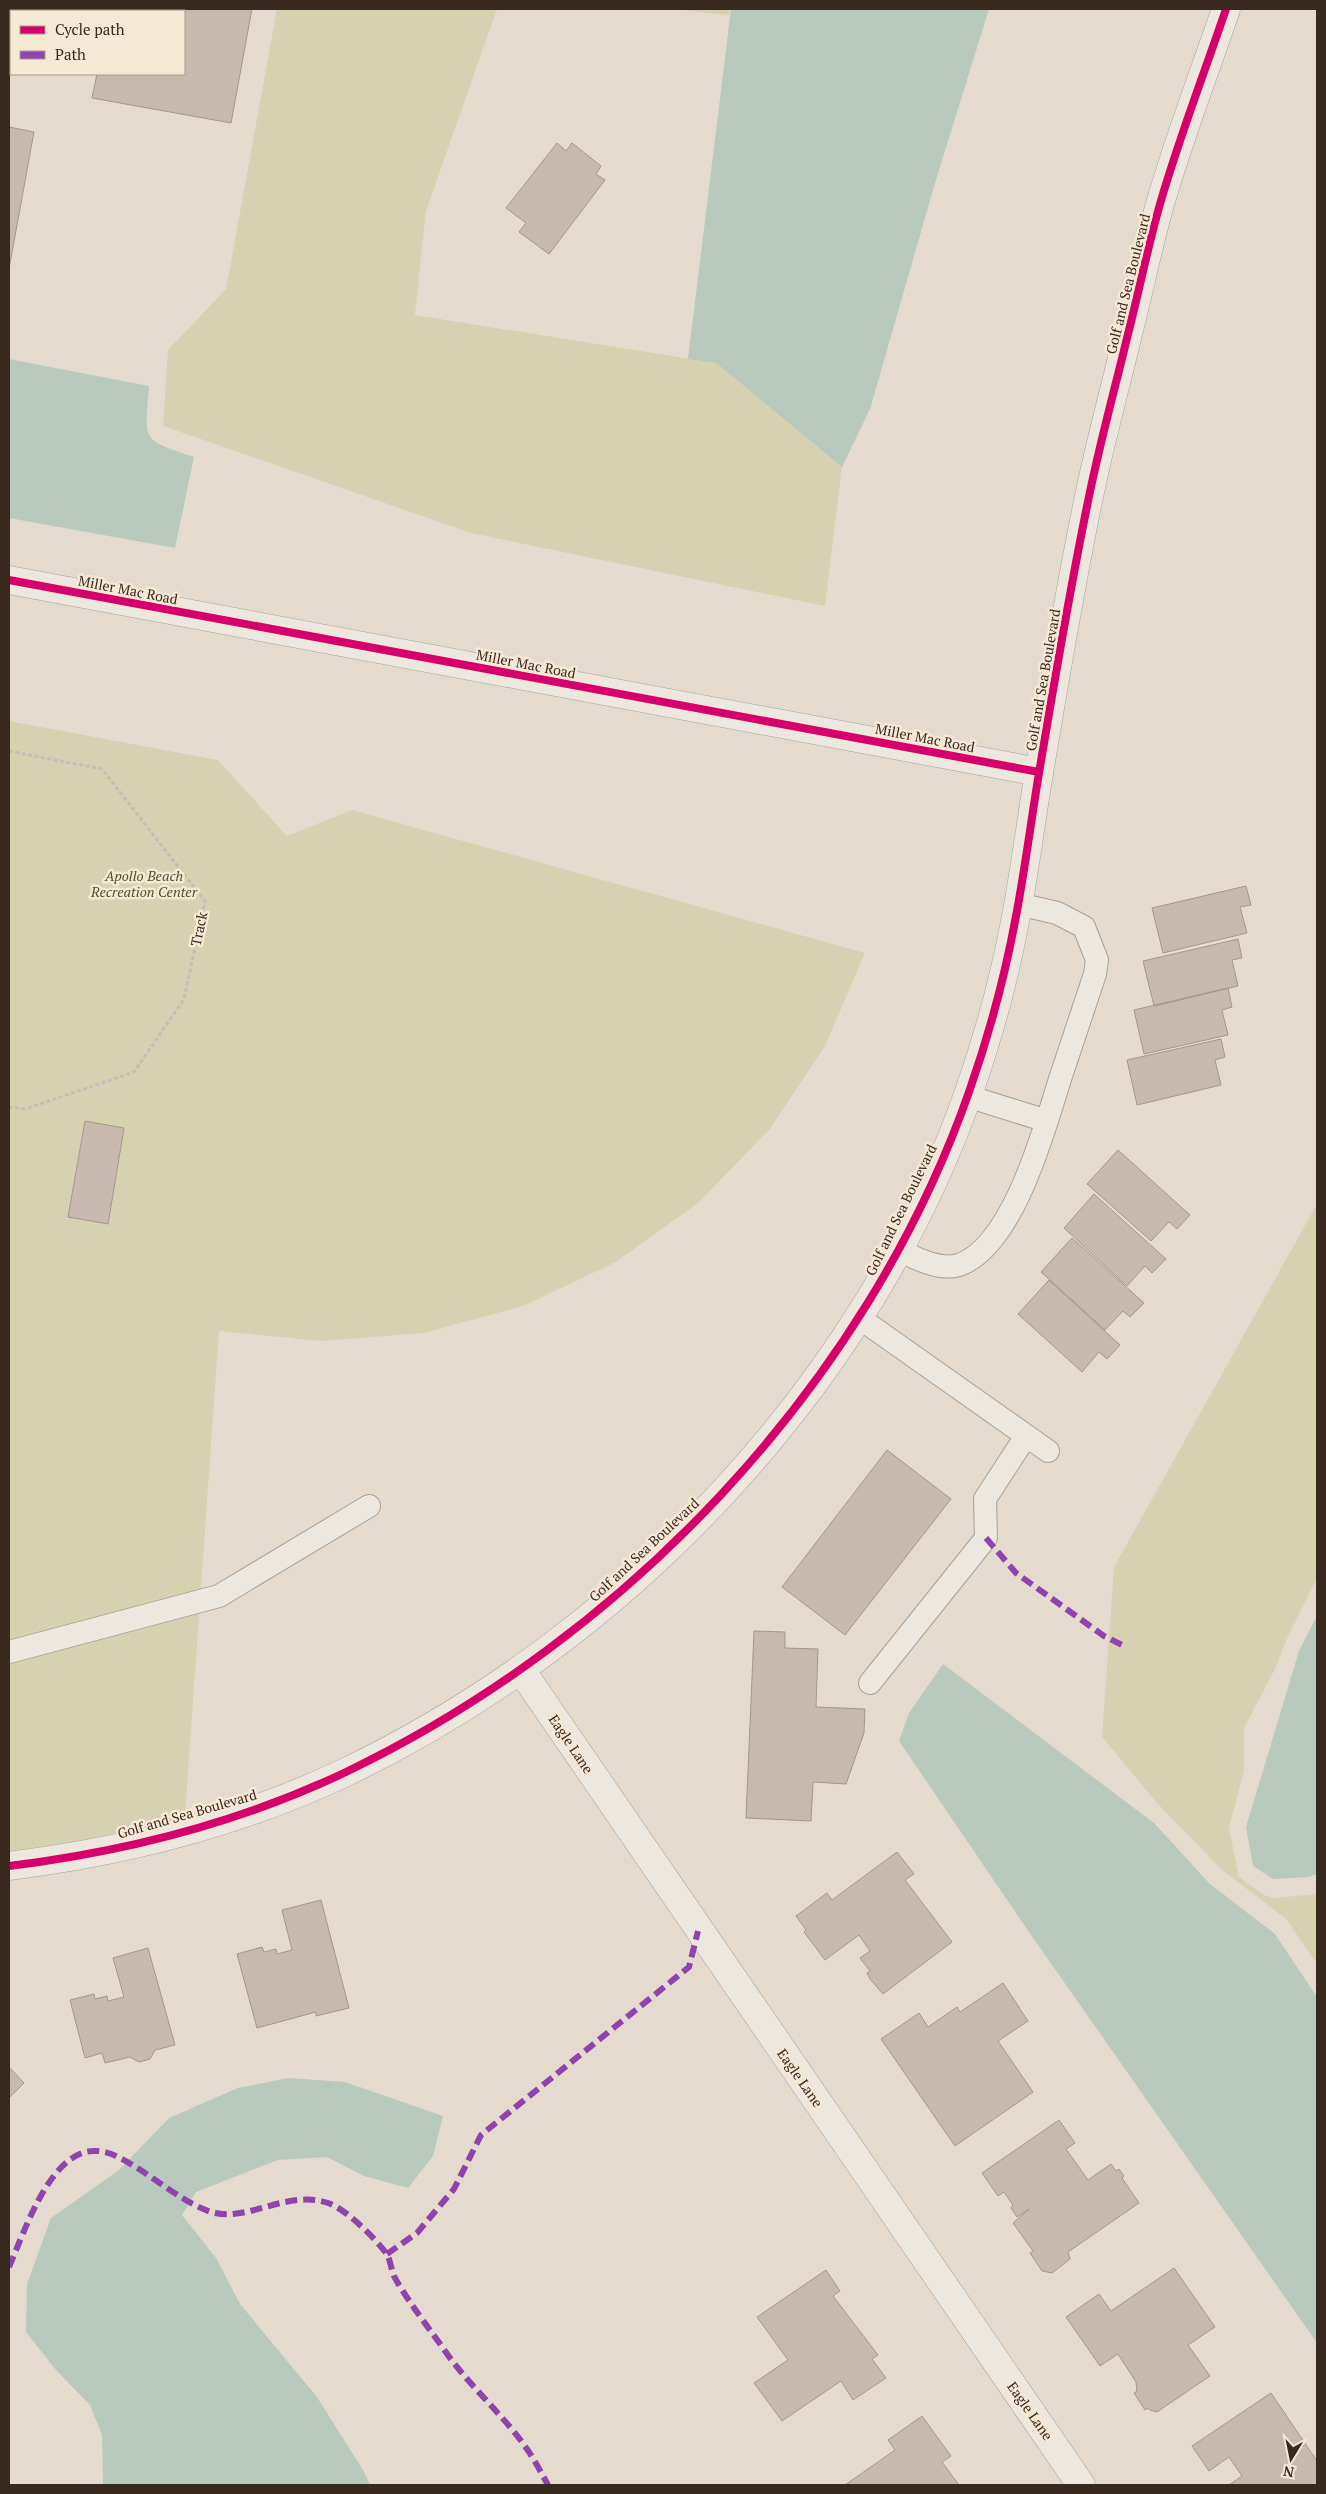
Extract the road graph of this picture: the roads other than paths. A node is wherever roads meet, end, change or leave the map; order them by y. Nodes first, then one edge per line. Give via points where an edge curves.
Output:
1 (1226, 9) edge
2 (9, 580) edge
3 (1040, 772) junction
4 (1018, 904) junction
5 (967, 1096) junction
6 (1047, 1121) junction
7 (898, 1248) junction
8 (858, 1317) junction
9 (1026, 1436) junction
10 (1048, 1451) dead end
11 (369, 1506) dead end
12 (9, 1652) edge
13 (521, 1670) junction
14 (870, 1683) dead end
15 (9, 1866) edge
16 (1081, 2485) edge

1 - 3 street, Golf and Sea Boulevard via 1160,206 1093,476
2 - 3 street, Miller Mac Road
3 - 4 street, Golf and Sea Boulevard
4 - 5 street, Golf and Sea Boulevard via 994,1013
4 - 6 lane via 1057,913 1084,927 1097,960
5 - 6 lane
5 - 7 street, Golf and Sea Boulevard via 932,1182
6 - 7 lane via 1032,1166 1006,1218 991,1241 973,1258 956,1266 935,1264 915,1260
7 - 8 street, Golf and Sea Boulevard
8 - 9 lane
8 - 13 street, Golf and Sea Boulevard via 832,1360 772,1437 690,1528 612,1600
9 - 10 lane
9 - 14 lane via 984,1499 986,1538
11 - 12 lane via 219,1596
13 - 15 street, Golf and Sea Boulevard via 346,1772 249,1812 144,1841
13 - 16 street, Eagle Lane

